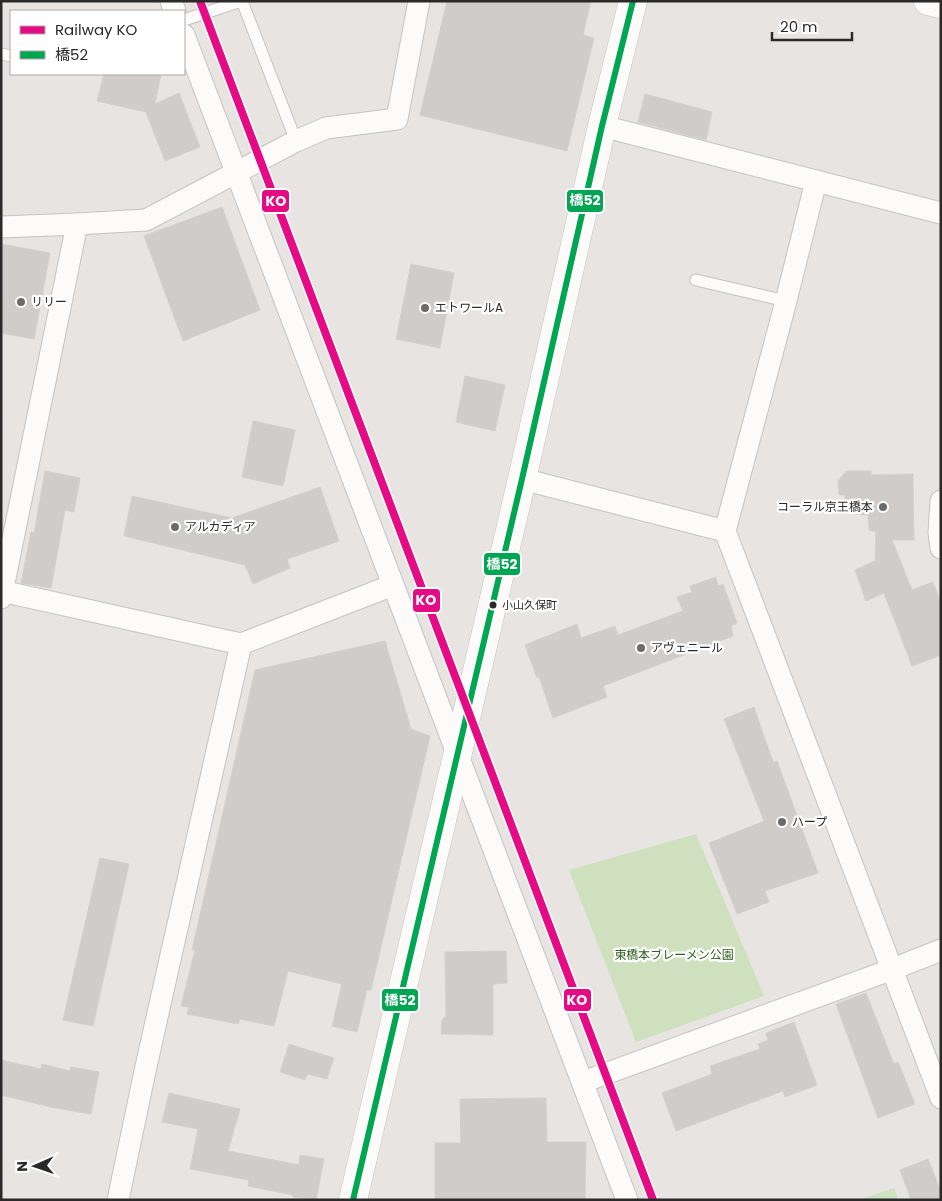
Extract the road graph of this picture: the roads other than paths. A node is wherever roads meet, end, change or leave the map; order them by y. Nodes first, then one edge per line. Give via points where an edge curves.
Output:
1 (242, 1) edge
2 (419, 1) edge
3 (633, 1) edge
4 (928, 1) edge
5 (941, 4) edge
6 (185, 20) edge
7 (185, 38) edge
8 (602, 126) junction
9 (296, 141) junction
10 (235, 173) junction
11 (816, 181) junction
12 (941, 213) edge
13 (77, 224) junction
14 (1, 227) edge
15 (696, 280) dead end
16 (786, 301) junction
17 (522, 479) junction
18 (941, 501) edge
19 (725, 530) junction
20 (941, 548) edge
21 (393, 585) junction
22 (2, 593) edge
23 (241, 644) junction
24 (458, 755) junction
25 (941, 950) edge
26 (893, 969) junction
27 (583, 1082) junction
28 (941, 1098) edge
29 (118, 1200) edge
30 (353, 1200) edge
31 (627, 1200) edge

1 - 6 lane
1 - 9 lane
2 - 9 street via 397,119 326,128
3 - 8 street
4 - 5 street
7 - 10 street
8 - 11 street
8 - 17 street
9 - 10 street
10 - 13 street via 146,220
10 - 21 street
11 - 12 street
11 - 16 street
13 - 14 street
13 - 22 street
15 - 16 lane
16 - 19 street
17 - 19 street
17 - 24 street
18 - 20 street
19 - 26 street
21 - 23 street
21 - 24 street
22 - 23 street
23 - 29 street
24 - 27 street
24 - 30 street
25 - 26 street
26 - 27 street
26 - 28 street
27 - 31 street

